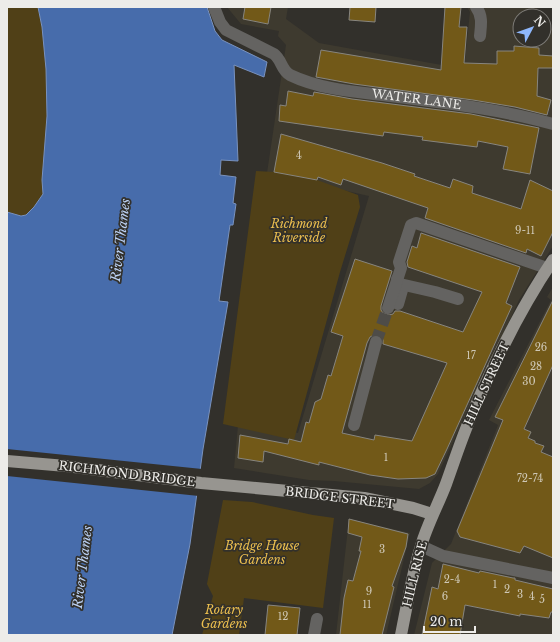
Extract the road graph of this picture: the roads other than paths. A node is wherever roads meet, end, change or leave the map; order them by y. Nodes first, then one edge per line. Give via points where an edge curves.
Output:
1 (214, 7) edge
2 (476, 7) edge
3 (480, 36) dead end
4 (553, 124) edge
5 (550, 264) edge
6 (398, 282) junction
7 (458, 299) dead end
8 (393, 306) tunnel mouth
9 (376, 342) tunnel mouth
10 (354, 425) dead end
11 (7, 461) edge
12 (247, 488) joint
13 (432, 514) junction
14 (421, 546) junction
15 (553, 578) edge
16 (317, 619) dead end
17 (314, 635) edge
18 (400, 635) edge

1 - 4 street, WATER LANE via 226,30 274,54 290,75 331,88 469,106
2 - 3 street via 487,21
5 - 6 street via 416,222 411,225 399,262 401,268
5 - 13 main road, HILL STREET via 495,364
6 - 7 street
6 - 8 street
9 - 10 street
11 - 12 main road, RICHMOND BRIDGE
12 - 13 main road, BRIDGE STREET via 364,498 407,506
13 - 14 main road, HILL RISE
14 - 15 street via 444,556
14 - 18 main road, HILL RISE
16 - 17 street

